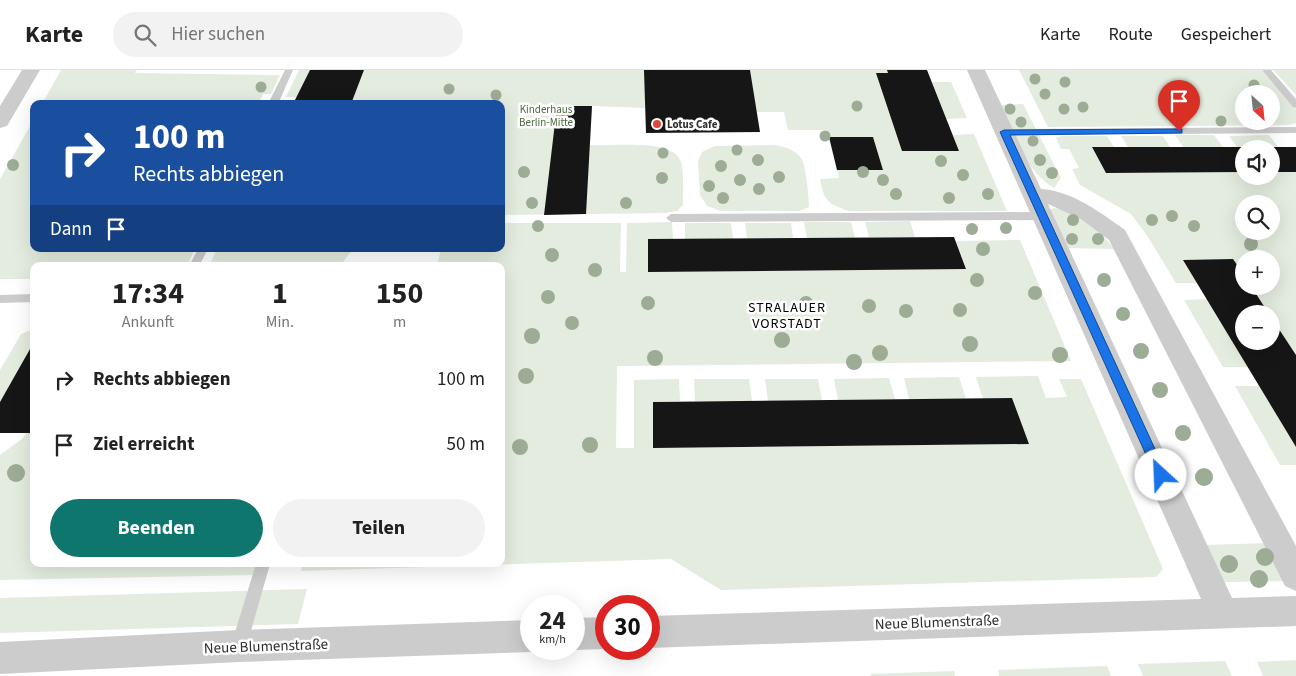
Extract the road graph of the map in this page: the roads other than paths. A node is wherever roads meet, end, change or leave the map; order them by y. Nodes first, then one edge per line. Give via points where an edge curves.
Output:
1 (31, 70) edge
2 (289, 70) edge
3 (976, 70) edge
4 (1266, 70) edge
5 (275, 100) edge
6 (1296, 105) edge
7 (0, 122) edge
8 (1296, 130) edge
9 (1004, 132) junction
10 (1037, 206) junction
11 (672, 218) dead end
12 (30, 298) edge
13 (0, 299) edge
14 (262, 567) edge
15 (1296, 576) edge
16 (1296, 611) edge
17 (1224, 614) junction
18 (660, 632) edge
19 (520, 636) edge
20 (239, 646) junction
21 (0, 658) edge

1 - 7 street
2 - 5 lane
3 - 9 street
4 - 6 lane
8 - 9 lane
9 - 10 street
10 - 11 lane
10 - 15 street via 1052,197 1088,214 1117,235
10 - 17 street
12 - 13 lane
14 - 20 lane
16 - 17 street, Neue Blumenstraße
17 - 18 street, Neue Blumenstraße
19 - 20 street, Neue Blumenstraße
20 - 21 street, Neue Blumenstraße

